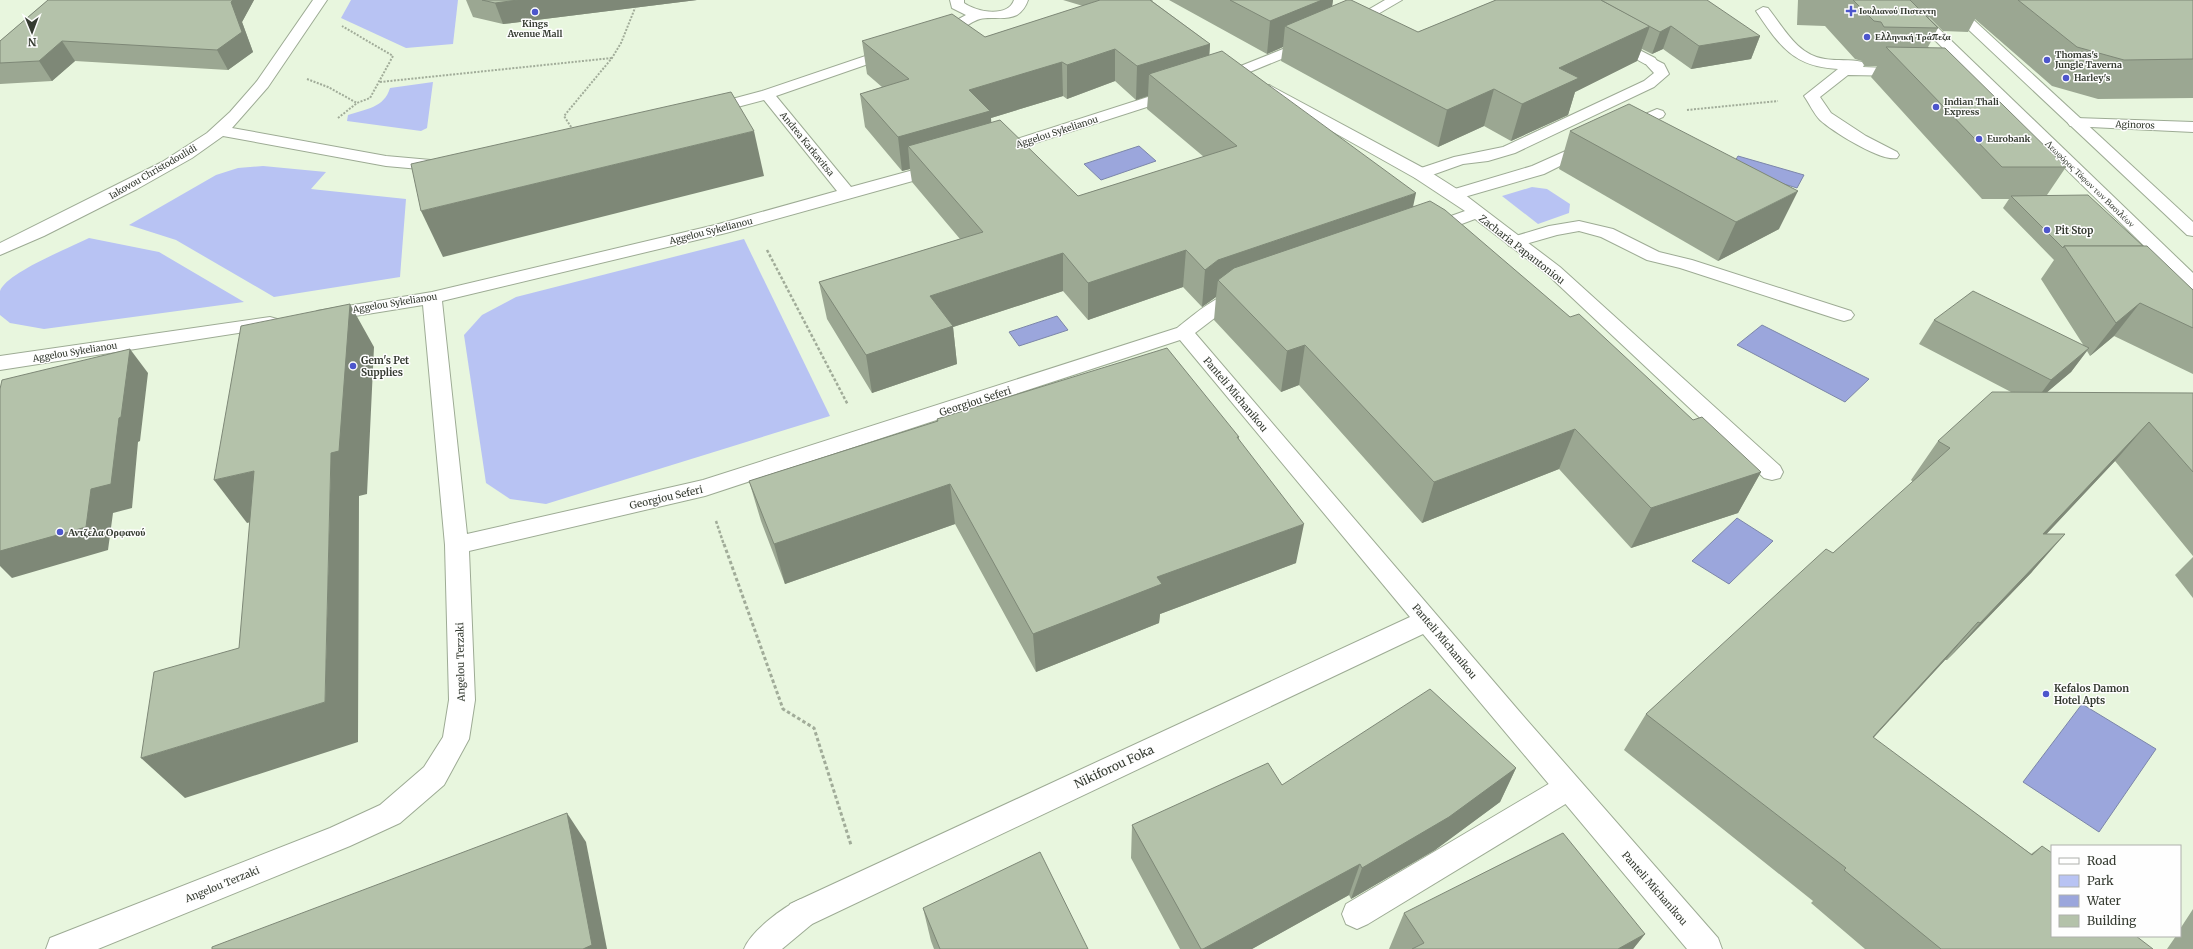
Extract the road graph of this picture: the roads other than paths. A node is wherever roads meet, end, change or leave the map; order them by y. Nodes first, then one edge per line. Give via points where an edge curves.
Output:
1 (320, 0) edge
2 (957, 0) edge
3 (1021, 0) edge
4 (1395, 0) edge
5 (1901, 0) edge
6 (1944, 0) edge
7 (1763, 11) dead end
8 (977, 15) junction
9 (1335, 31) edge
10 (1603, 35) edge
11 (1321, 37) edge
12 (926, 40) edge
13 (905, 47) edge
14 (1944, 65) edge
15 (1963, 70) junction
16 (1238, 73) junction
17 (767, 94) junction
18 (693, 114) edge
19 (1657, 114) road end
20 (2076, 124) junction
21 (2193, 127) edge
22 (220, 131) junction
23 (1891, 155) dead end
24 (976, 157) edge
25 (953, 164) edge
26 (454, 166) edge
27 (1421, 174) junction
28 (848, 194) junction
29 (1454, 195) junction
30 (1477, 214) junction
31 (2193, 231) edge
32 (1409, 237) edge
33 (1514, 242) junction
34 (0, 250) edge
35 (2193, 283) edge
36 (1259, 290) edge
37 (432, 298) junction
38 (1844, 316) dead end
39 (307, 317) edge
40 (284, 321) edge
41 (1184, 332) junction
42 (0, 363) edge
43 (1772, 472) dead end
44 (457, 545) junction
45 (1428, 620) junction
46 (1567, 788) junction
47 (1357, 914) dead end
48 (61, 949) edge
49 (759, 949) edge
50 (1707, 949) edge

1 - 22 street, Iakovou Christodoulidi via 266,81
2 - 8 street via 961,10
3 - 8 street via 1016,8 1009,12 1000,15
4 - 9 street via 1363,19
5 - 15 street, Λεωφόρος Τάφων των Βασιλέων
6 - 20 street
7 - 23 street via 1796,53 1815,62 1828,65 1917,69 1845,71 1812,96 1826,116 1860,139
8 - 12 street via 940,36
10 - 27 street via 1650,61 1659,67 1662,74 1649,84 1509,150 1460,160
11 - 16 street, Aggelou Sykelianou
13 - 17 street
14 - 15 street
15 - 35 street, Λεωφόρος Τάφων των Βασιλέων via 1981,77
16 - 24 street, Aggelou Sykelianou
16 - 27 street, Zacharia Papantoniou
17 - 18 street
17 - 28 street, Andrea Karkavitsa
19 - 29 street via 1638,130 1606,138 1538,170
20 - 21 street, Aginoros
20 - 31 street
22 - 26 street via 386,161 426,166
22 - 34 street, Iakovou Christodoulidi via 192,152 87,210
25 - 28 street, Aggelou Sykelianou
27 - 29 street, Zacharia Papantoniou
28 - 37 street, Aggelou Sykelianou via 752,221
29 - 30 street, Zacharia Papantoniou
30 - 32 street
30 - 33 street, Zacharia Papantoniou
33 - 38 street via 1579,226 1607,232 1653,256 1686,264
33 - 43 street, Zacharia Papantoniou via 1554,271
36 - 41 street, Georgiou Seferi via 1222,303
37 - 39 street, Aggelou Sykelianou
37 - 44 street, Angelou Terzaki
40 - 42 street, Aggelou Sykelianou
41 - 44 street, Georgiou Seferi via 705,488
41 - 45 street, Panteli Michanikou
44 - 48 street, Angelou Terzaki via 462,700 456,739 434,776 390,814 347,834
45 - 46 street, Panteli Michanikou
45 - 49 street, Nikiforou Foka via 801,914
46 - 47 street
46 - 50 street, Panteli Michanikou

